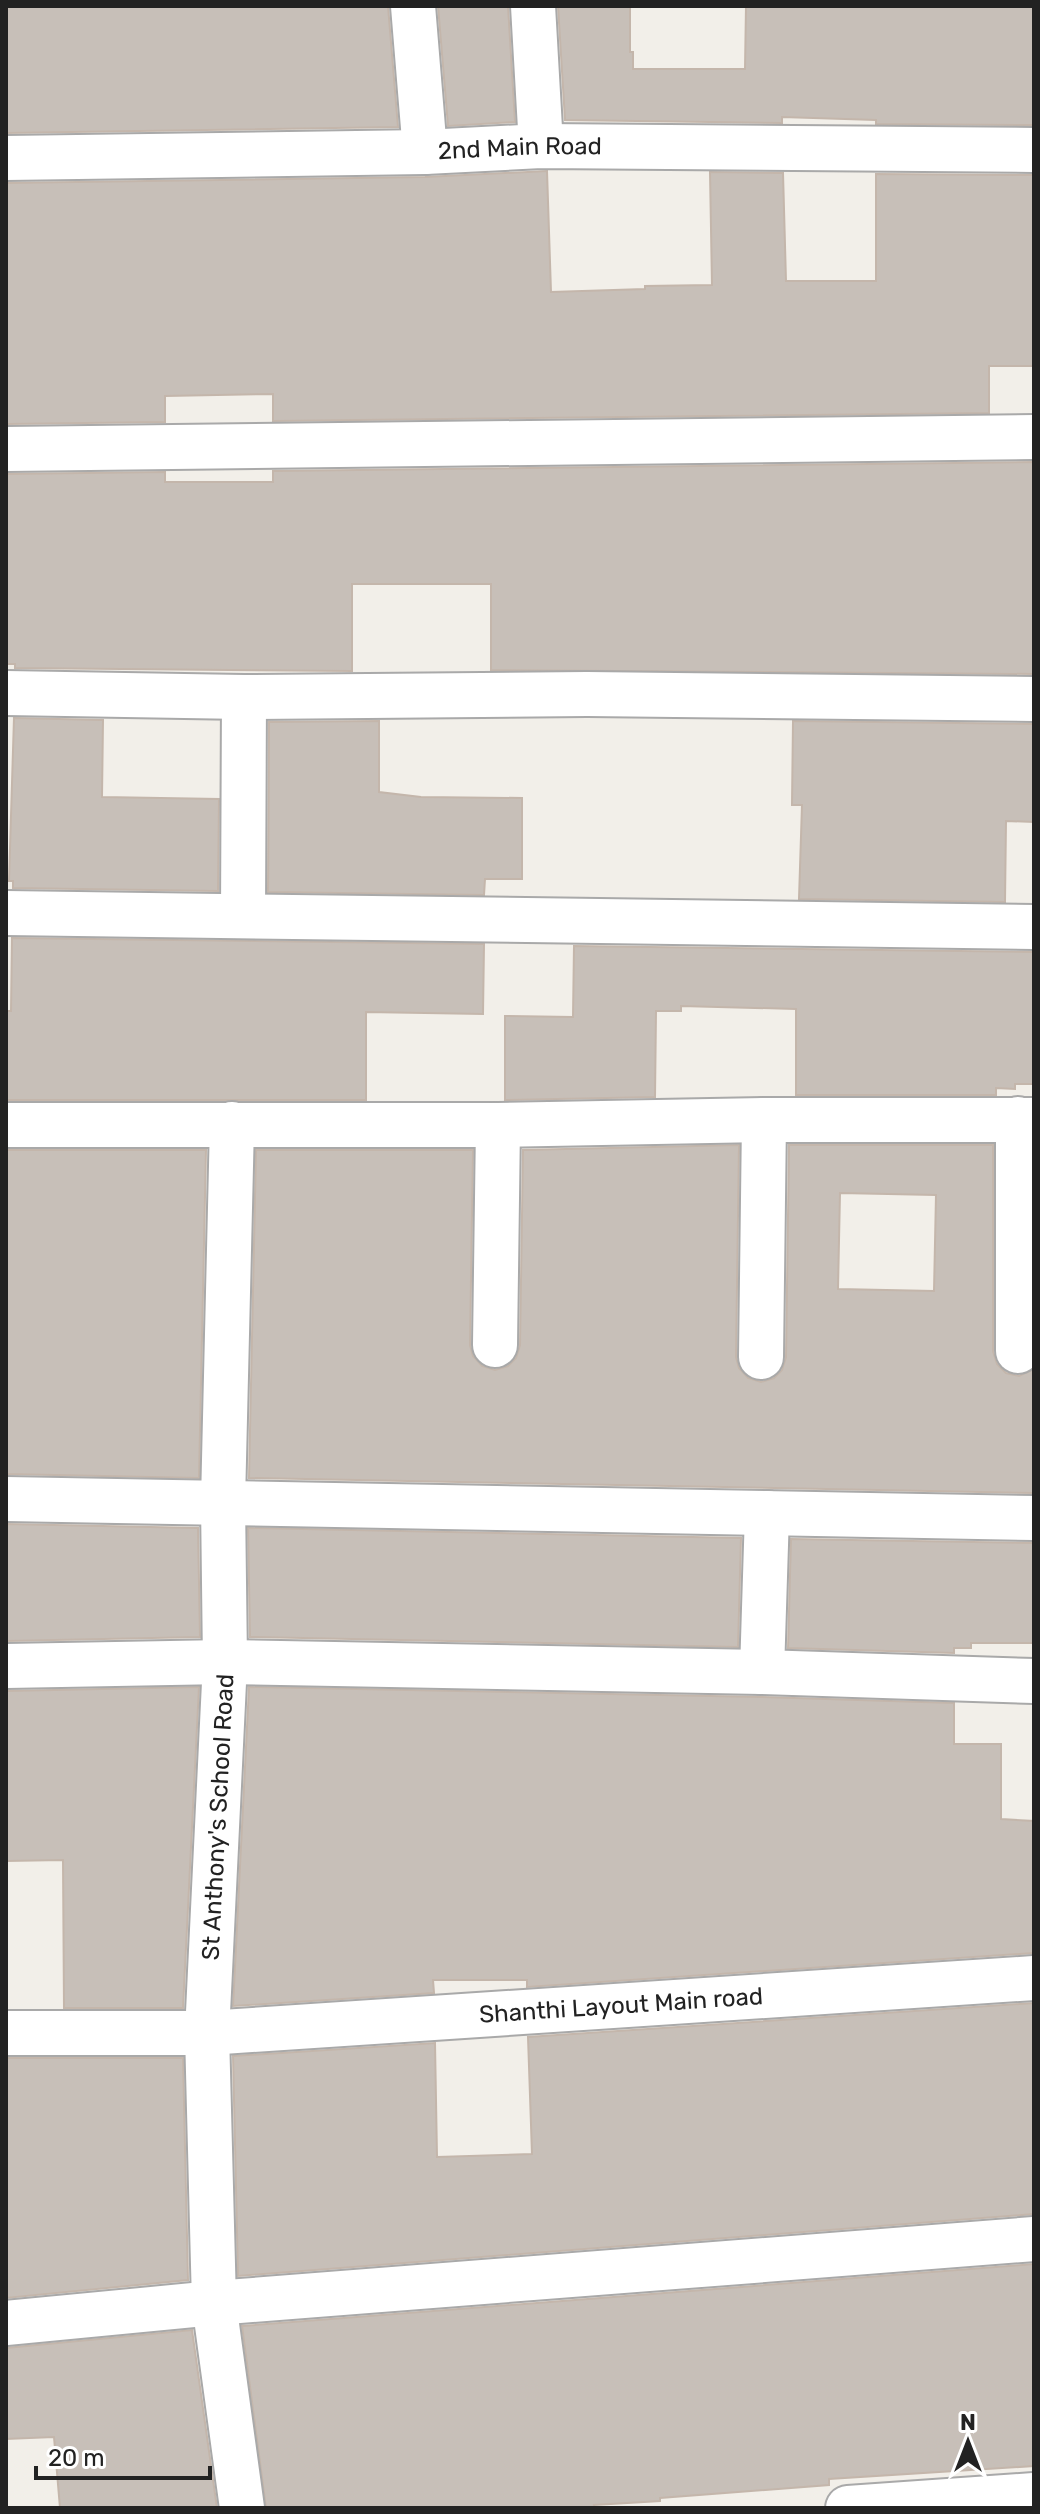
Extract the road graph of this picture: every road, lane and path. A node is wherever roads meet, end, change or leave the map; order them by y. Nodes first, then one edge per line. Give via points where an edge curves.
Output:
1 (413, 6) edge
2 (533, 6) edge
3 (541, 146) junction
4 (1034, 150) edge
5 (425, 152) junction
6 (6, 158) edge
7 (1034, 437) edge
8 (6, 449) edge
9 (6, 693) edge
10 (244, 697) junction
11 (1034, 699) edge
12 (6, 913) edge
13 (243, 916) junction
14 (1034, 927) edge
15 (764, 1120) junction
16 (1026, 1120) edge
17 (232, 1124) junction
18 (6, 1125) edge
19 (498, 1125) junction
20 (495, 1345) dead end
21 (1018, 1351) dead end
22 (761, 1357) dead end
23 (6, 1499) edge
24 (223, 1502) junction
25 (767, 1513) junction
26 (1034, 1518) edge
27 (225, 1662) junction
28 (6, 1666) edge
29 (762, 1672) junction
30 (1034, 1681) edge
31 (1034, 1978) edge
32 (6, 2033) edge
33 (207, 2033) junction
34 (1034, 2239) edge
35 (214, 2303) junction
36 (6, 2323) edge
37 (1034, 2495) edge
38 (242, 2508) edge
39 (848, 2508) edge

1 - 5 street
2 - 3 street
3 - 4 street, 2nd Main Road
3 - 5 street, 2nd Main Road
5 - 6 street, 2nd Main Road
7 - 8 street
9 - 10 street
10 - 11 street
10 - 13 street
12 - 13 street
13 - 14 street
15 - 16 street
15 - 19 street
15 - 22 street
16 - 21 street
17 - 18 street
17 - 19 street
17 - 24 street, St Anthony's School Road
19 - 20 street
23 - 24 street
24 - 25 street
24 - 27 street, St Anthony's School Road
25 - 26 street
25 - 29 street
27 - 28 street
27 - 29 street
27 - 33 street, St Anthony's School Road
29 - 30 street
31 - 33 street, Shanthi Layout Main road
32 - 33 street, Shanthi Layout Main road
33 - 35 street, St Anthony's School Road
34 - 35 street
35 - 36 street
35 - 38 street, St Anthony's School Road
37 - 39 street

